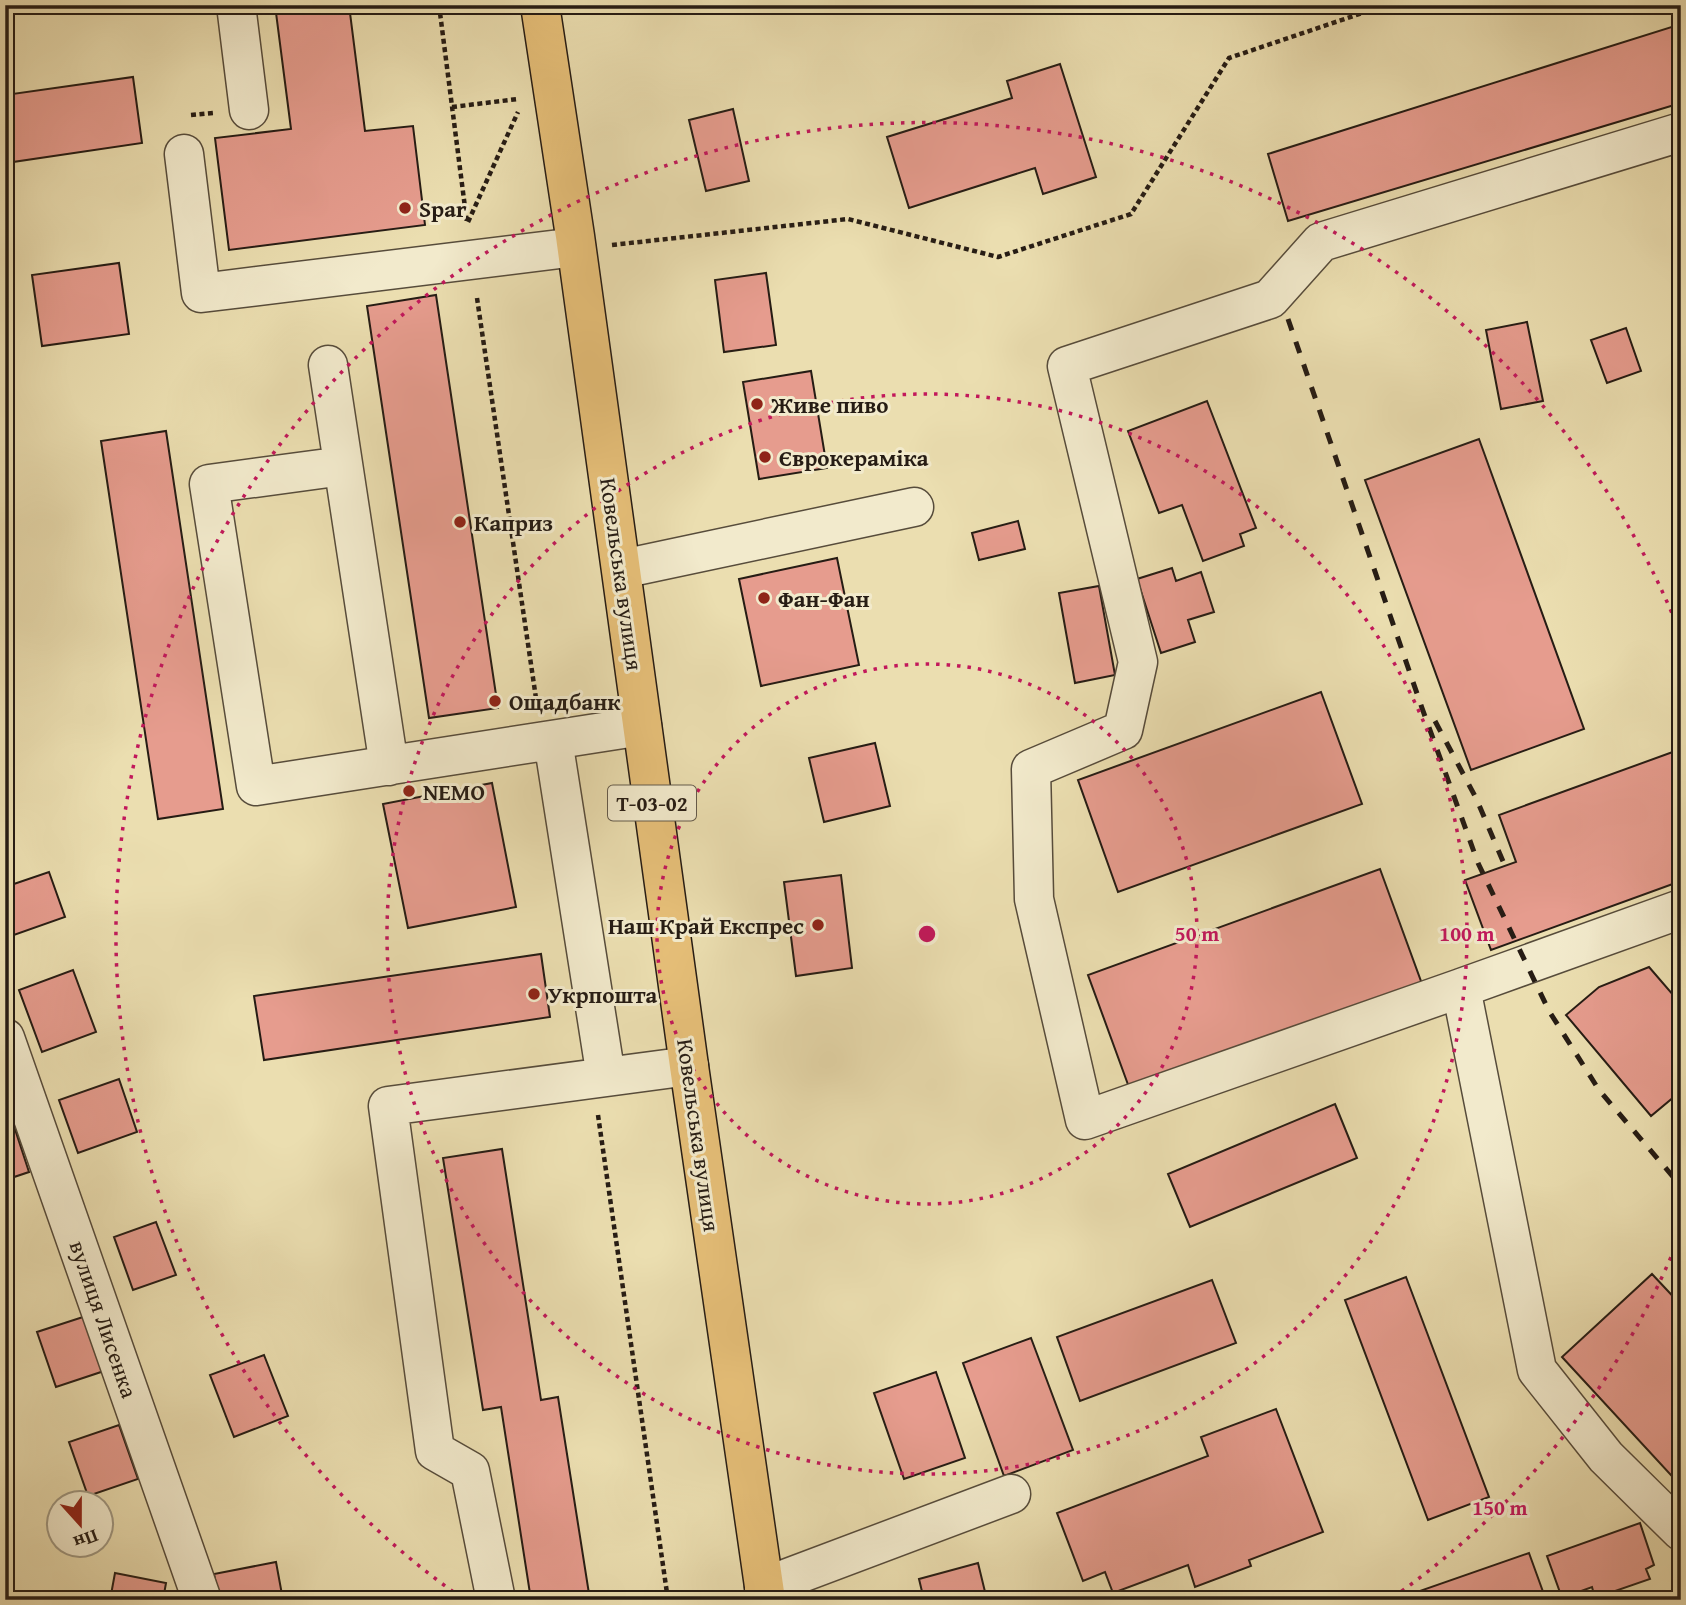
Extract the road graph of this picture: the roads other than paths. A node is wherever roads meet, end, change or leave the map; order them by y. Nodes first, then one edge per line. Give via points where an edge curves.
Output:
1 (236, 5) edge
2 (540, 5) edge
3 (249, 110) dead end
4 (1681, 132) edge
5 (184, 154) dead end
6 (576, 247) junction
7 (328, 365) dead end
8 (343, 467) junction
9 (914, 507) dead end
10 (622, 569) junction
11 (642, 726) junction
12 (548, 741) junction
13 (389, 766) junction
14 (1681, 909) edge
15 (1461, 988) junction
16 (5, 1038) edge
17 (688, 1066) junction
18 (599, 1078) junction
19 (1011, 1494) dead end
20 (1681, 1531) edge
21 (764, 1593) edge
22 (202, 1600) edge
23 (496, 1600) edge

1 - 3 street
2 - 6 main road, Ковельська вулиця / Т-03-02
4 - 15 street via 1321,242 1270,299 1067,366 1138,662 1123,730 1031,769 1034,899 1085,1120
5 - 6 street via 201,293
6 - 10 main road, Ковельська вулиця / Т-03-02
7 - 8 street
8 - 13 street
8 - 13 street via 209,484 256,786
9 - 10 street
10 - 11 main road, Ковельська вулиця / Т-03-02
11 - 12 street
11 - 17 main road, Ковельська вулиця / Т-03-02
12 - 13 street
12 - 18 street
14 - 15 street
15 - 20 street via 1536,1370 1606,1457
16 - 22 street, вулиця Лисенка
17 - 18 street
17 - 21 main road, Ковельська вулиця / Т-03-02
18 - 23 street via 388,1106 435,1451 470,1471
19 - 21 street

